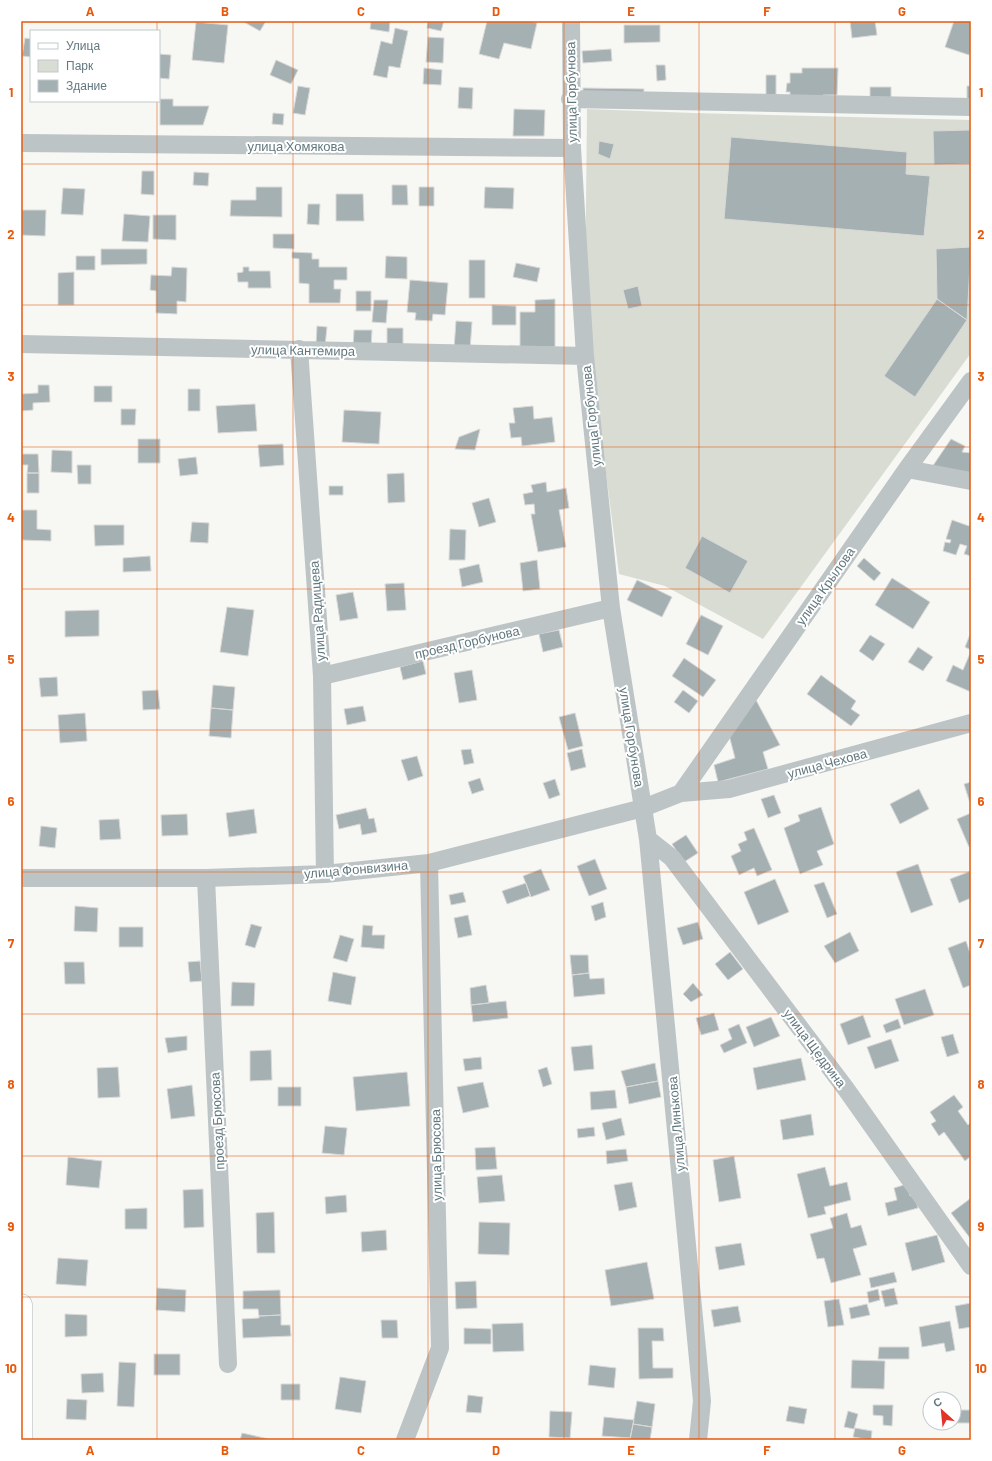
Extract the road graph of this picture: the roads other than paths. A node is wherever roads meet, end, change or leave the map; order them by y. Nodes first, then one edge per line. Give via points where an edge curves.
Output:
1 (571, 21) edge
2 (570, 99) junction
3 (971, 107) edge
4 (21, 144) edge
5 (572, 148) junction
6 (21, 344) edge
7 (299, 349) junction
8 (585, 356) junction
9 (971, 381) edge
10 (907, 469) junction
11 (971, 481) edge
12 (611, 608) junction
13 (322, 676) junction
14 (971, 723) edge
15 (681, 793) junction
16 (643, 808) junction
17 (648, 839) junction
18 (429, 863) junction
19 (325, 874) junction
20 (21, 878) edge
21 (206, 878) junction
22 (971, 1266) edge
23 (21, 1305) edge
24 (228, 1364) dead end
25 (21, 1440) edge
26 (404, 1440) edge
27 (698, 1440) edge

1 - 2 street, улица Горбунова
2 - 3 street
2 - 5 street, улица Горбунова
4 - 5 street, улица Хомякова
5 - 8 street, улица Горбунова
6 - 7 street, улица Кантемира
7 - 8 street, улица Кантемира
7 - 13 street, улица Радищева
8 - 12 street, улица Горбунова
9 - 10 street, улица Крылова
10 - 11 street
10 - 15 street, улица Крылова
12 - 13 street, проезд Горбунова
12 - 16 street, улица Горбунова
13 - 19 street, улица Радищева
14 - 15 street, улица Чехова via 730,789
15 - 16 street, улица Фонвизина
16 - 17 street, улица Линькова
16 - 18 street, улица Фонвизина
17 - 22 street, улица Щедрина via 672,858 701,896 846,1089
17 - 27 street, улица Линькова via 702,1401
18 - 19 street, улица Фонвизина
18 - 26 street, улица Брюсова via 440,1348
19 - 21 street, улица Фонвизина
20 - 21 street, улица Фонвизина
21 - 24 street, проезд Брюсова
23 - 25 street

